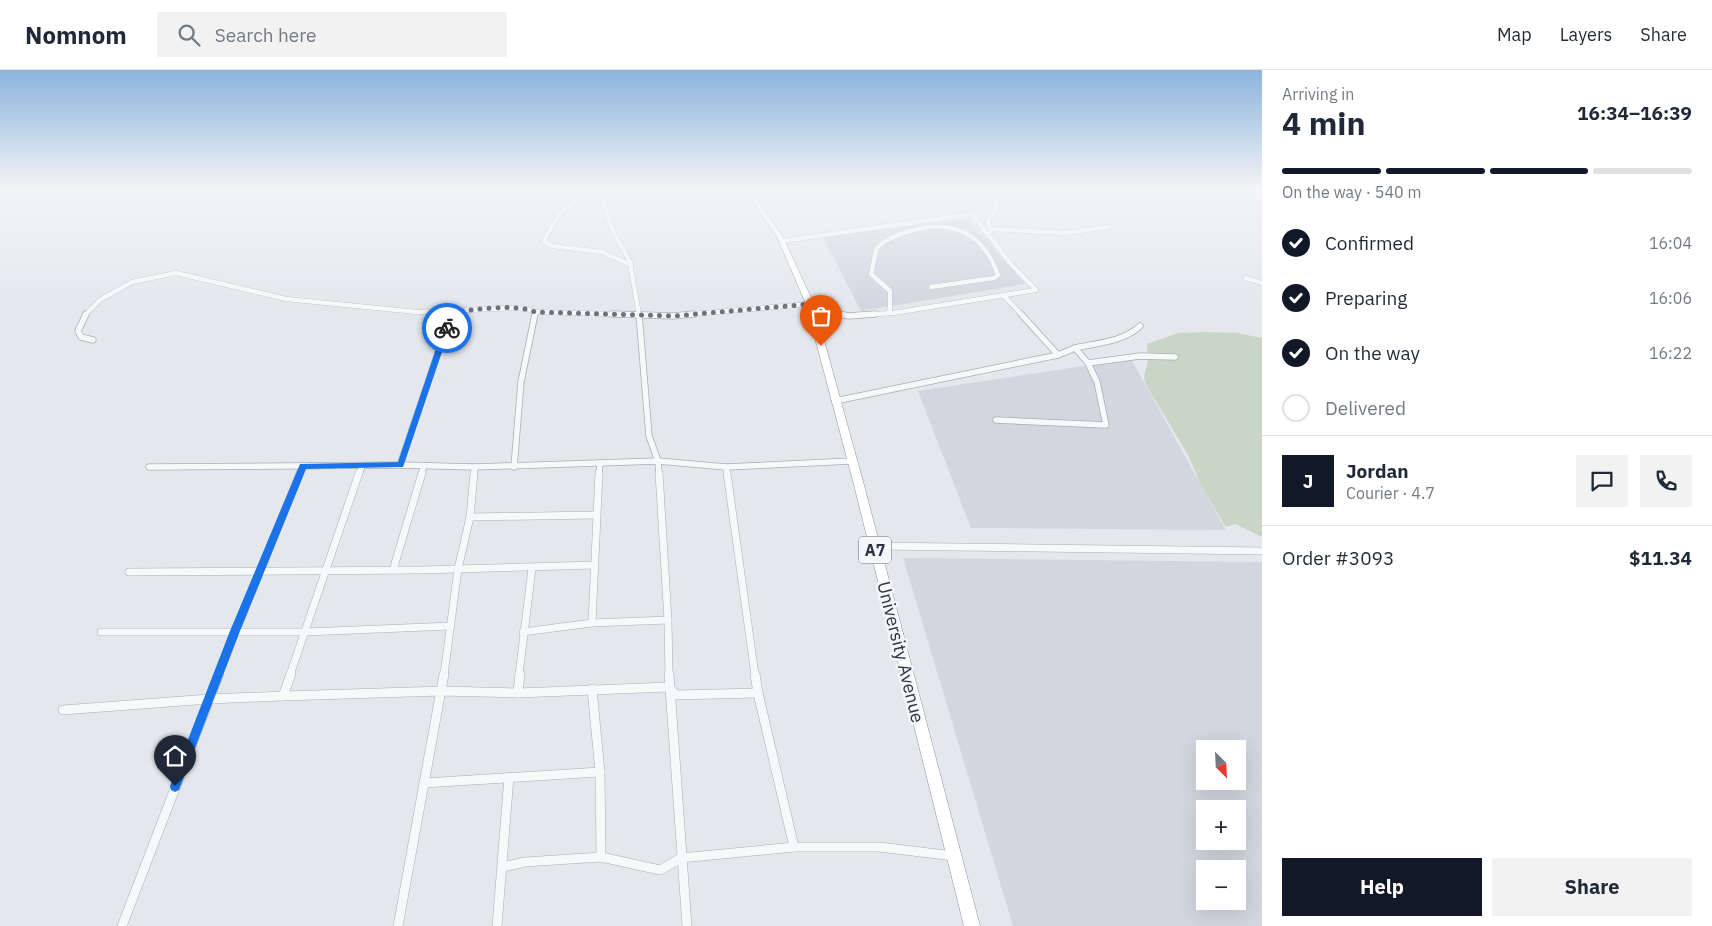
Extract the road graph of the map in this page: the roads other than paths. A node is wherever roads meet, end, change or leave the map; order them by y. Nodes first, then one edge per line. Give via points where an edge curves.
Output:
1 (551, 228) edge
2 (612, 228) edge
3 (773, 228) edge
4 (874, 228) edge
5 (925, 228) edge
6 (956, 228) edge
7 (983, 228) edge
8 (1105, 228) edge
9 (991, 229) joint
10 (992, 239) junction
11 (782, 241) junction
12 (631, 264) junction
13 (1246, 278) dead end
14 (1262, 283) edge
15 (931, 287) dead end
16 (1004, 296) junction
17 (811, 307) junction
18 (452, 312) junction
19 (535, 312) junction
20 (887, 313) junction
21 (639, 315) junction
22 (1140, 326) dead end
23 (92, 340) dead end
24 (1075, 348) junction
25 (1058, 355) junction
26 (1175, 358) dead end
27 (1088, 363) junction
28 (835, 401) junction
29 (996, 420) dead end
30 (658, 461) junction
31 (852, 462) junction
32 (600, 463) junction
33 (400, 465) junction
34 (303, 466) junction
35 (362, 466) junction
36 (424, 466) junction
37 (514, 466) junction
38 (475, 467) junction
39 (726, 467) junction
40 (148, 468) dead end
41 (596, 515) junction
42 (470, 517) junction
43 (874, 546) junction
44 (1262, 551) edge
45 (595, 565) junction
46 (532, 568) junction
47 (458, 569) junction
48 (262, 570) junction
49 (326, 570) junction
50 (393, 570) junction
51 (129, 572) dead end
52 (668, 620) junction
53 (592, 623) junction
54 (450, 626) junction
55 (235, 631) junction
56 (100, 632) dead end
57 (306, 632) junction
58 (523, 632) junction
59 (669, 687) junction
60 (592, 689) junction
61 (442, 691) junction
62 (518, 693) junction
63 (758, 693) junction
64 (283, 696) junction
65 (209, 699) junction
66 (64, 710) dead end
67 (600, 772) junction
68 (509, 777) junction
69 (424, 783) junction
70 (794, 847) junction
71 (954, 856) junction
72 (602, 857) junction
73 (681, 858) junction
74 (503, 867) junction
75 (122, 926) edge
76 (398, 926) edge
77 (497, 926) edge
78 (687, 926) edge
79 (972, 926) edge

1 - 12 street via 544,241 552,246 602,252
2 - 12 street
3 - 11 highway, University Avenue / A7
4 - 11 street
5 - 20 street via 885,240 877,248 871,274 890,291 890,310
6 - 15 street via 967,232 998,275
7 - 10 street
8 - 9 street via 1066,234
9 - 10 street
10 - 16 street via 1036,290
11 - 17 highway, University Avenue / A7
12 - 21 street
13 - 14 street
16 - 20 street
16 - 25 street
17 - 20 street via 849,316
17 - 21 street via 674,316
17 - 28 highway, University Avenue / A7
18 - 19 street via 513,308
18 - 23 street via 417,312 286,299 176,273 132,282 100,300 85,316 78,331 81,337
18 - 33 street
19 - 21 street
19 - 37 street via 521,382
21 - 30 street via 649,436
22 - 24 street via 1127,336
24 - 25 street
24 - 27 street
25 - 28 street
26 - 27 street via 1140,356
27 - 29 street via 1097,382 1106,425
28 - 31 highway, University Avenue / A7
30 - 32 street
30 - 39 street
30 - 52 street
31 - 39 street
31 - 43 highway, University Avenue / A7
32 - 37 street
32 - 41 street
33 - 35 street
33 - 36 street
34 - 35 street
34 - 40 street
34 - 48 street
35 - 49 street
36 - 38 street
36 - 50 street
37 - 38 street
38 - 42 street
39 - 63 street
41 - 42 street
41 - 45 street
42 - 47 street
43 - 44 street
43 - 71 highway, University Avenue / A7
45 - 46 street
45 - 53 street
46 - 47 street
46 - 58 street
47 - 50 street
47 - 54 street
48 - 49 street
48 - 51 street
48 - 55 street
49 - 50 street
49 - 57 street
52 - 53 street
52 - 59 street
53 - 58 street
54 - 57 street
54 - 61 street
55 - 56 street
55 - 57 street
55 - 65 street
57 - 64 street
58 - 62 street
59 - 60 street
59 - 63 street via 676,695
59 - 73 street
60 - 62 street
60 - 67 street
61 - 62 street
61 - 64 street
61 - 69 street
63 - 70 street
64 - 65 street
65 - 66 street
65 - 75 street
67 - 68 street
67 - 72 street
68 - 69 street
68 - 74 street
69 - 76 street
70 - 71 street via 879,847
70 - 73 street
71 - 79 highway, University Avenue / A7
72 - 73 street via 660,870
72 - 74 street via 525,862
73 - 78 street
74 - 77 street

